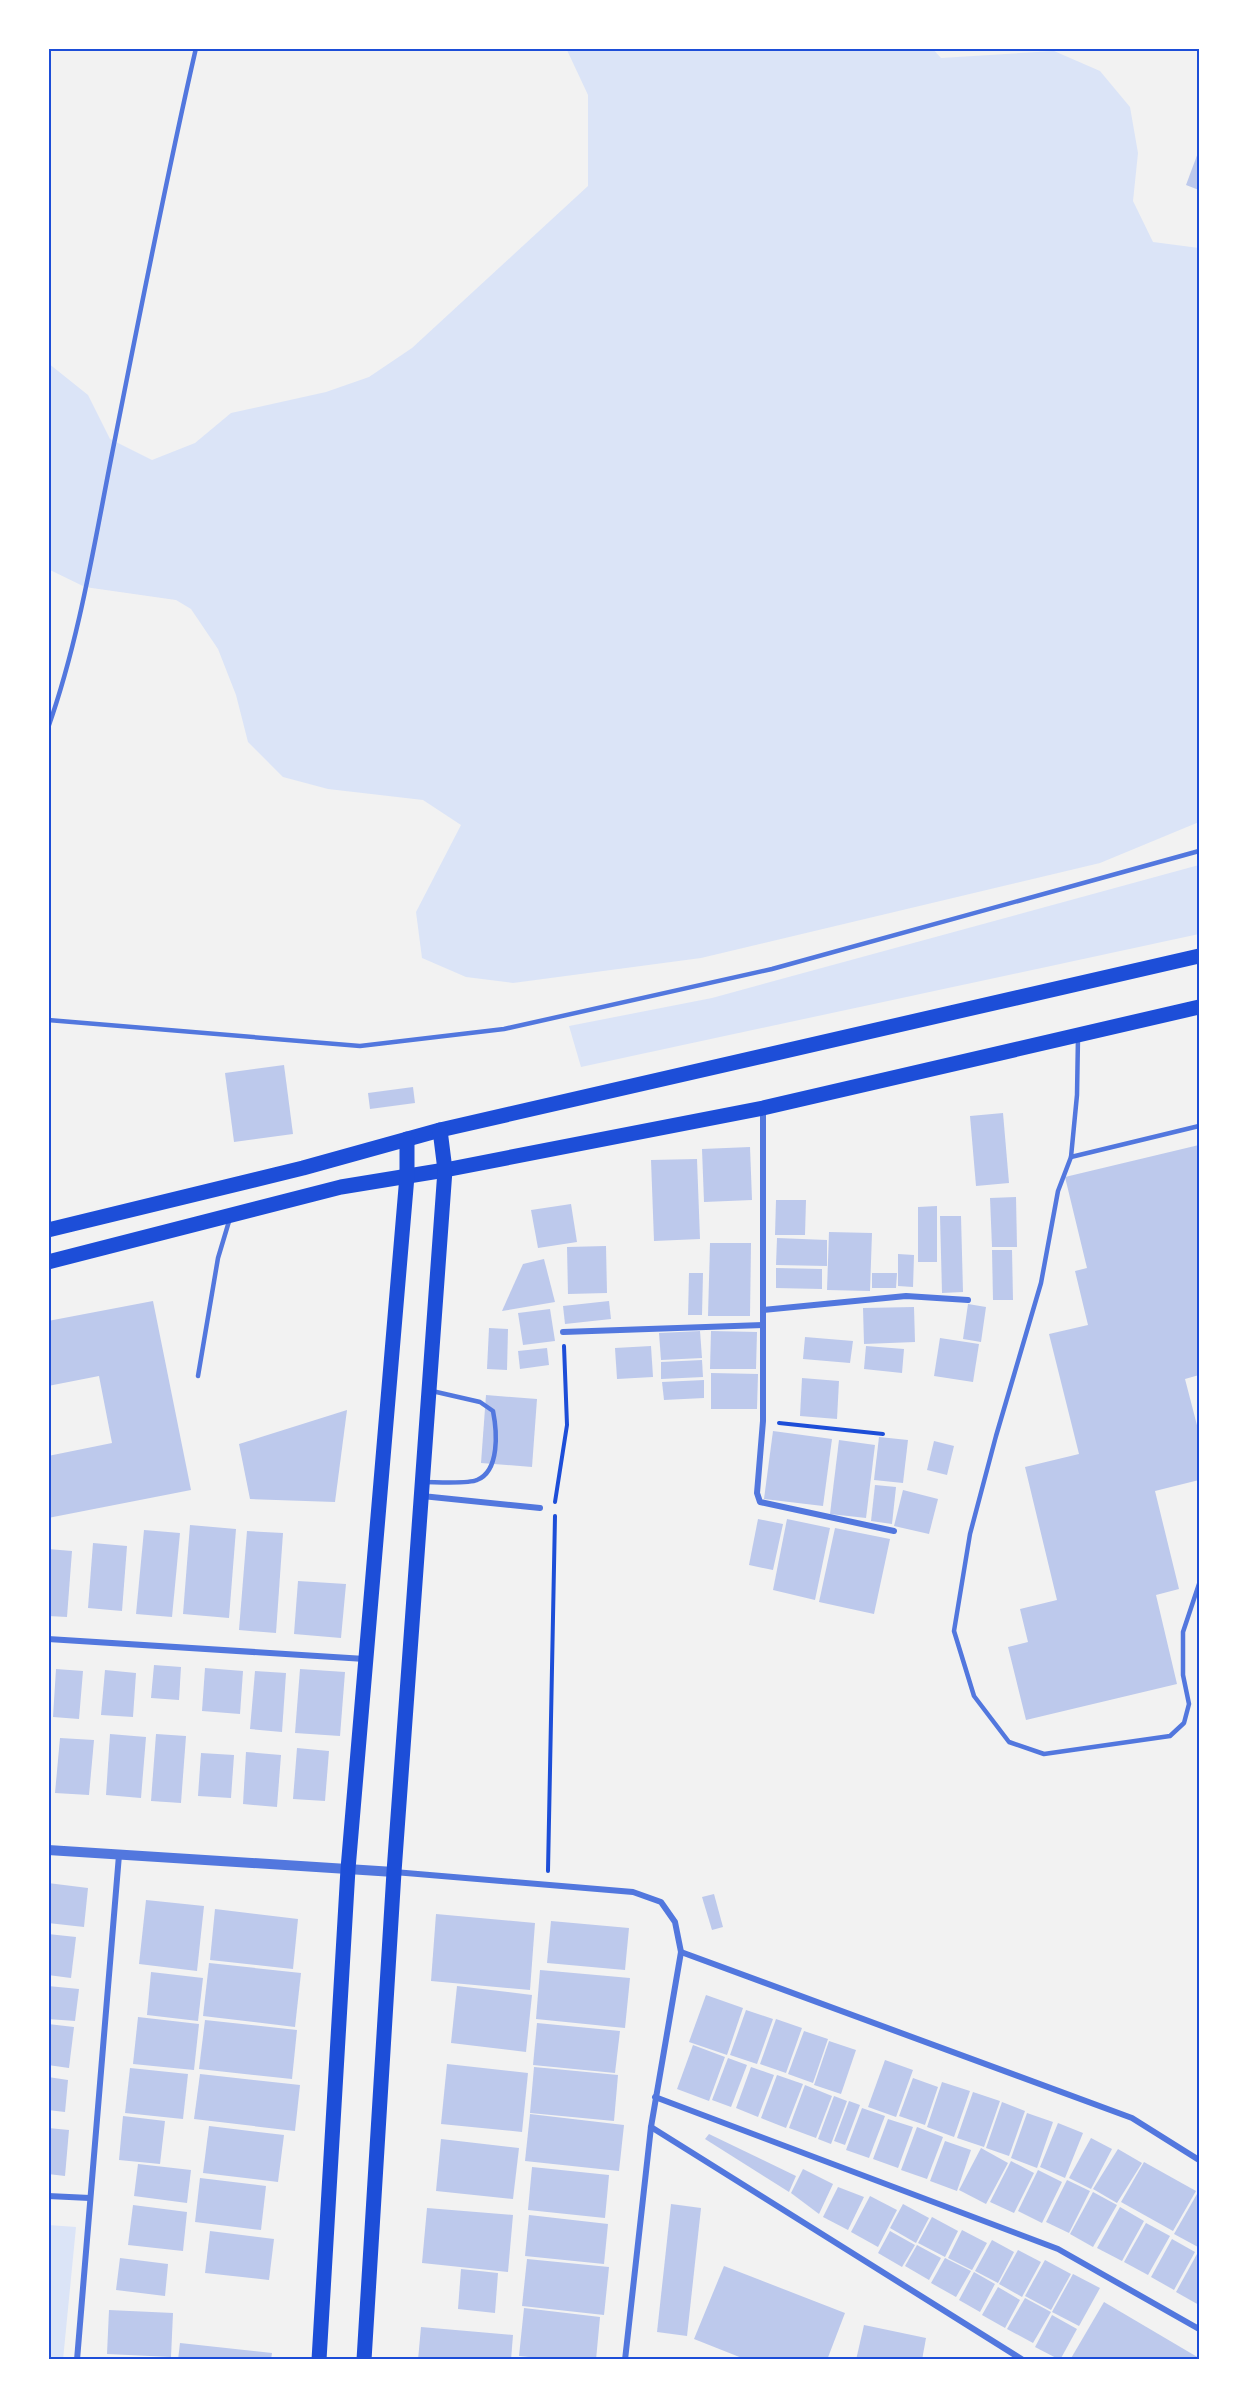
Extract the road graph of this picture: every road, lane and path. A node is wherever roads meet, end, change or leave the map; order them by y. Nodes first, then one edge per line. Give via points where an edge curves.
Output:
1 (196, 48) edge
2 (48, 728) edge
3 (1199, 851) edge
4 (1199, 956) edge
5 (1199, 1007) edge
6 (48, 1020) edge
7 (1078, 1035) junction
8 (763, 1108) junction
9 (1199, 1126) edge
10 (440, 1130) junction
11 (407, 1138) junction
12 (1071, 1157) junction
13 (445, 1170) junction
14 (407, 1176) junction
15 (231, 1216) junction
16 (48, 1230) edge
17 (48, 1262) edge
18 (968, 1300) dead end
19 (763, 1310) junction
20 (763, 1325) junction
21 (563, 1332) joint
22 (198, 1376) dead end
23 (429, 1390) junction
24 (763, 1421) junction
25 (883, 1434) dead end
26 (422, 1489) junction
27 (540, 1508) dead end
28 (894, 1531) dead end
29 (1199, 1584) edge
30 (48, 1639) edge
31 (367, 1659) junction
32 (48, 1850) edge
33 (120, 1855) junction
34 (348, 1869) junction
35 (394, 1872) junction
36 (548, 1884) junction
37 (681, 1952) junction
38 (655, 2097) junction
39 (651, 2127) junction
40 (1199, 2160) edge
41 (48, 2196) edge
42 (90, 2199) junction
43 (1199, 2329) edge
44 (76, 2360) edge
45 (319, 2360) edge
46 (364, 2360) edge
47 (625, 2360) edge
48 (1023, 2360) edge

1 - 2 lane via 86,589 61,692
3 - 6 lane via 772,969 504,1029 360,1046
4 - 10 main road
5 - 7 main road
7 - 8 main road
7 - 12 lane
8 - 13 main road
8 - 19 street
9 - 12 lane
10 - 11 main road
10 - 13 main road
11 - 14 main road
11 - 16 main road via 303,1168
12 - 29 lane via 1058,1191 1041,1283 970,1534 954,1631 974,1696 1009,1742 1044,1754 1170,1736 1184,1723 1189,1704 1183,1632
13 - 14 main road
13 - 23 main road
14 - 15 main road
14 - 31 main road
15 - 17 main road
15 - 22 lane via 218,1258
18 - 19 street via 906,1296
19 - 20 street
20 - 21 street
20 - 24 street
21 - 36 path via 567,1425 555,1506
23 - 26 main road
23 - 26 lane via 480,1402 493,1412 496,1426 489,1471 476,1481
24 - 25 path
24 - 28 street via 757,1493 760,1502
26 - 27 street
26 - 35 main road
30 - 31 street
31 - 34 main road
32 - 33 street
33 - 34 street
33 - 42 street
34 - 35 street
34 - 45 main road
35 - 36 street
35 - 46 main road
36 - 37 street via 633,1892 661,1902 675,1922
37 - 38 street
37 - 40 street via 1132,2118
38 - 39 street
38 - 43 street via 1058,2249
39 - 47 street
39 - 48 street
41 - 42 street
42 - 44 street

